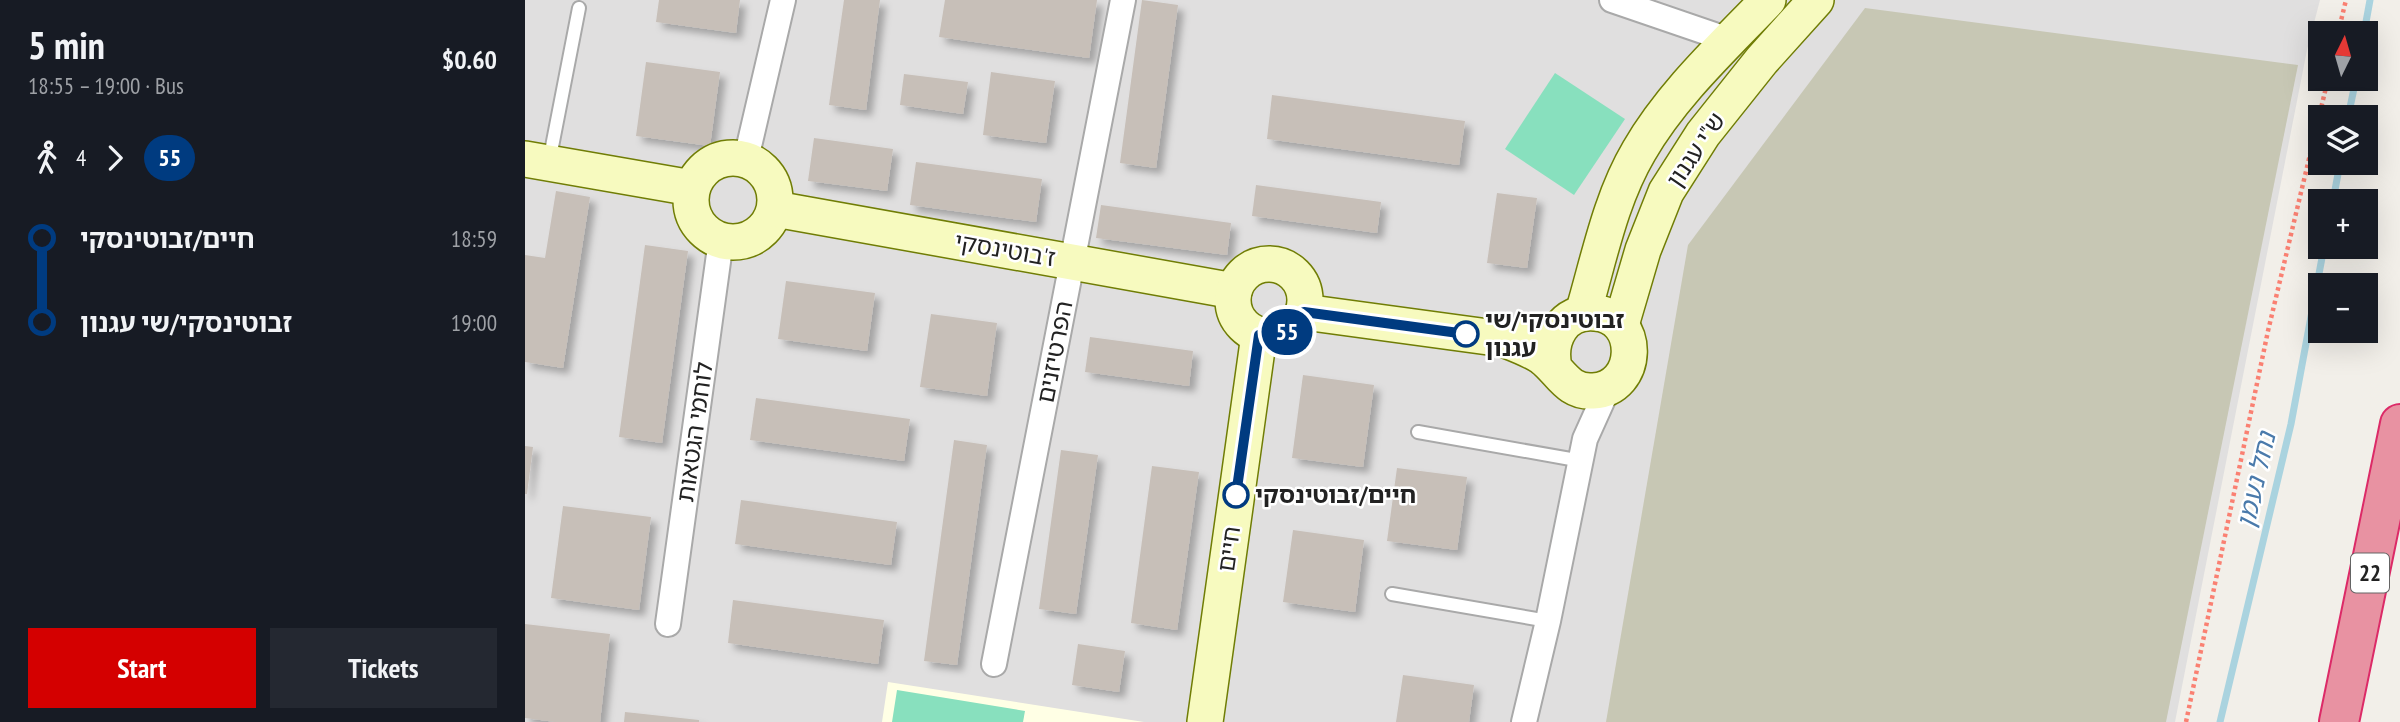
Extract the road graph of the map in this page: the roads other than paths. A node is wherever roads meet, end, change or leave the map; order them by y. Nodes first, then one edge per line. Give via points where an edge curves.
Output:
1 (783, 0) edge
2 (1123, 0) edge
3 (1612, 0) edge
4 (1767, 0) edge
5 (1816, 0) edge
6 (579, 8) dead end
7 (1729, 40) junction
8 (746, 159) junction
9 (537, 161) edge
10 (692, 188) junction
11 (775, 209) junction
12 (721, 240) junction
13 (1072, 262) junction
14 (1234, 291) junction
15 (1304, 312) junction
16 (1571, 321) junction
17 (1621, 325) junction
18 (1259, 335) junction
19 (1503, 339) junction
20 (1562, 376) junction
21 (1608, 388) junction
22 (2400, 424) edge
23 (1417, 432) dead end
24 (1583, 450) junction
25 (1392, 594) dead end
26 (1548, 621) junction
27 (668, 624) dead end
28 (994, 664) dead end
29 (1205, 722) edge
30 (1524, 722) edge
31 (2339, 722) edge

1 - 8 street
2 - 13 street, הפרטיזנים
3 - 7 street
4 - 7 street, ש"י עגנון
5 - 17 street, ש"י עגנון via 1711,124 1666,191
6 - 9 lane
7 - 16 street, ש"י עגנון via 1662,116 1638,152
8 - 10 street via 719,159 697,176
8 - 11 street via 770,178
9 - 10 street
10 - 12 street via 696,220 706,233
11 - 12 street via 765,227 749,239
11 - 13 street, ז'בוטינסקי
12 - 27 street, לוחמי הגטאות
13 - 14 street, ז'בוטינסקי
13 - 28 street, הפרטיזנים
14 - 15 street via 1249,270 1274,264 1286,268 1303,287
14 - 18 street via 1237,318
15 - 18 street via 1286,333
15 - 19 street
16 - 17 street via 1597,313
16 - 19 street via 1544,333
16 - 20 street via 1552,347
17 - 21 street via 1631,350 1629,366
18 - 29 street, חיים
19 - 20 street via 1540,356
20 - 21 street via 1583,391
20 - 24 street
21 - 24 street
22 - 31 highway, 22
23 - 24 lane
24 - 26 street
25 - 26 lane
26 - 30 street

